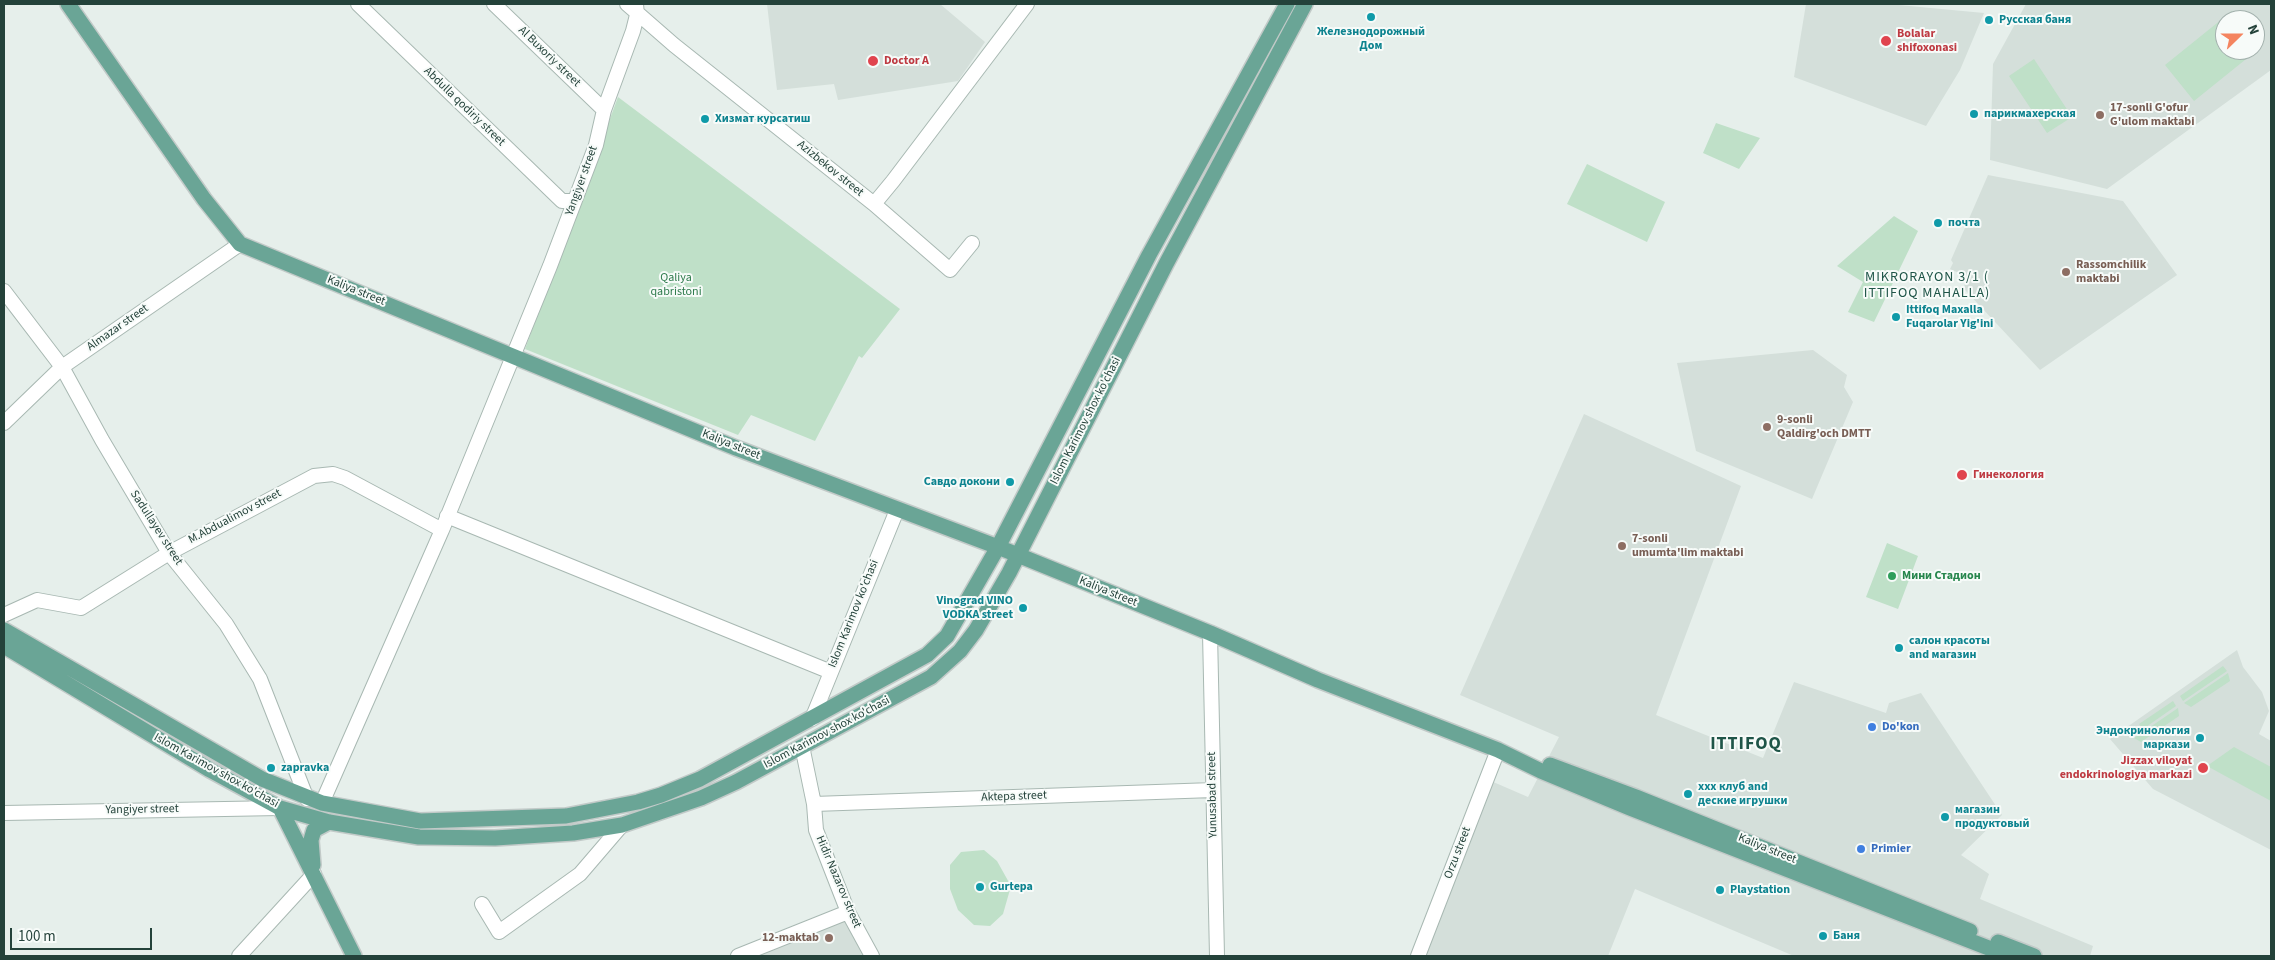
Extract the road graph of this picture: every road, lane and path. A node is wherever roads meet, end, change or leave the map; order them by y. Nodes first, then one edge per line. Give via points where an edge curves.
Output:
1 (68, 4) edge
2 (358, 4) edge
3 (494, 4) edge
4 (626, 4) edge
5 (1027, 4) edge
6 (1286, 4) edge
7 (1305, 4) edge
8 (637, 9) edge
9 (1264, 46) junction
10 (1277, 55) junction
11 (604, 110) junction
12 (574, 201) junction
13 (874, 204) junction
14 (972, 243) dead end
15 (240, 244) junction
16 (4, 291) edge
17 (514, 356) junction
18 (62, 367) junction
19 (4, 423) edge
20 (897, 510) junction
21 (448, 516) junction
22 (442, 530) junction
23 (998, 548) junction
24 (170, 553) junction
25 (1016, 556) junction
26 (4, 615) edge
27 (4, 630) edge
28 (1210, 633) junction
29 (4, 646) edge
30 (55, 668) junction
31 (831, 672) junction
32 (812, 719) junction
33 (802, 746) junction
34 (1498, 750) junction
35 (1213, 790) junction
36 (307, 799) junction
37 (322, 803) junction
38 (814, 804) junction
39 (280, 808) junction
40 (4, 813) edge
41 (569, 815) junction
42 (329, 822) junction
43 (622, 826) junction
44 (573, 833) junction
45 (314, 874) junction
46 (482, 904) dead end
47 (848, 912) junction
48 (2000, 955) edge
49 (239, 956) edge
50 (354, 956) edge
51 (738, 956) edge
52 (872, 956) edge
53 (1217, 956) edge
54 (1418, 956) edge
55 (2034, 956) edge

1 - 15 main road, Kaliya street via 204,199
2 - 12 street, Abdulla qodiriy street via 562,201
3 - 11 street, Al Buxoriy street
4 - 8 street, Azizbekov street
5 - 13 street, Azizbekov street
6 - 9 main road, Islom Karimov shox ko'chasi
7 - 10 main road, Islom Karimov shox ko'chasi
8 - 11 street, Yangiyer street via 633,31
8 - 13 street, Azizbekov street
9 - 10 main road via 1265,54
9 - 23 main road, Islom Karimov shox ko'chasi via 1149,255
10 - 25 main road, Islom Karimov shox ko'chasi
11 - 12 street, Yangiyer street via 596,145
12 - 17 street, Yangiyer street
13 - 14 street via 950,270
15 - 17 main road, Kaliya street
15 - 18 street, Almazar street
16 - 18 street, Sadullayev street
17 - 20 main road, Kaliya street
17 - 21 street, Yangiyer street
18 - 19 street, Almazar street
18 - 24 street, Sadullayev street
20 - 23 main road, Kaliya street
20 - 31 street, Islom Karimov ko'chasi
21 - 22 street, Yangiyer street
21 - 31 street
22 - 24 street, M.Abdualimov street via 358,484 333,474 301,481
22 - 37 street, Yangiyer street
23 - 25 main road, Kaliya street
23 - 32 main road, Islom Karimov shox ko'chasi via 962,614 938,646
24 - 26 street, M.Abdualimov street via 81,608 37,600
24 - 36 street, Sadullayev street via 226,624 260,679
25 - 28 main road, Kaliya street
25 - 33 main road, Islom Karimov shox ko'chasi via 976,630 942,668 931,677
27 - 30 main road, Islom Karimov shox ko'chasi
28 - 34 main road, Kaliya street via 1318,680
28 - 35 street, Yunusabad street
29 - 30 main road, Islom Karimov shox ko'chasi
30 - 36 main road, Islom Karimov shox ko'chasi via 262,780
30 - 39 main road, Islom Karimov shox ko'chasi via 210,770
31 - 32 street, Islom Karimov ko'chasi
32 - 41 main road, Islom Karimov shox ko'chasi via 738,760 661,795
33 - 38 street, Hidir Nazarov street
33 - 43 main road, Islom Karimov shox ko'chasi via 701,798
34 - 48 main road, Kaliya street via 1630,808
34 - 54 street, Orzu street
34 - 55 main road, Kaliya street via 1560,768 1636,797
35 - 38 street, Aktepa street
35 - 53 street, Yunusabad street
36 - 37 main road, Islom Karimov shox ko'chasi
37 - 41 main road, Islom Karimov shox ko'chasi via 420,821
38 - 47 street, Hidir Nazarov street via 816,830
39 - 40 street, Yangiyer street
39 - 42 main road, Islom Karimov shox ko'chasi
39 - 45 main road
41 - 44 main road via 576,823
42 - 44 main road, Islom Karimov shox ko'chasi via 420,838
42 - 45 main road via 314,830 311,840
43 - 44 main road, Islom Karimov shox ko'chasi
43 - 46 street via 580,874 499,932
45 - 49 street
45 - 50 main road
47 - 51 street
47 - 52 street, Hidir Nazarov street

